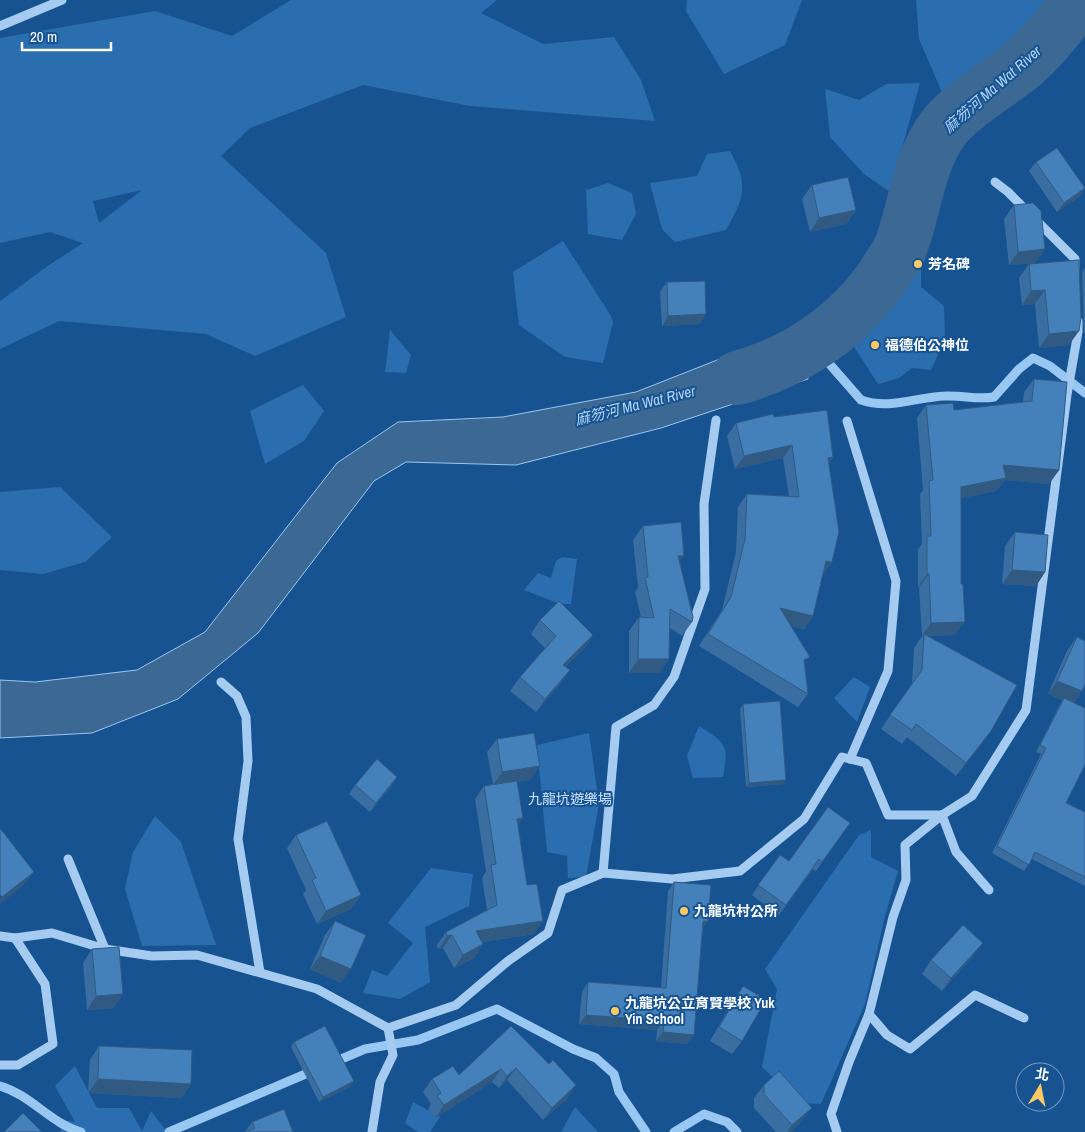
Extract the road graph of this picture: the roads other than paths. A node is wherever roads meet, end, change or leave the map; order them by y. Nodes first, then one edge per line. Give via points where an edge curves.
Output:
1 (62, 0) edge
2 (0, 26) edge
3 (995, 182) dead end
4 (1076, 277) edge
5 (1077, 314) edge
6 (716, 420) dead end
7 (847, 421) dead end
8 (221, 682) dead end
9 (850, 759) junction
10 (942, 814) junction
11 (68, 859) dead end
12 (603, 873) junction
13 (990, 890) dead end
14 (0, 936) edge
15 (15, 938) junction
16 (105, 949) junction
17 (260, 972) junction
18 (869, 1014) junction
19 (1024, 1018) dead end
20 (388, 1028) junction
21 (0, 1065) edge
22 (372, 1132) edge
23 (837, 1132) edge

1 - 2 street
3 - 4 street via 1075,259
5 - 10 street via 1078,332 1026,710 972,796
6 - 12 street via 704,504 705,589 674,677 654,705 616,727
7 - 9 street via 896,582 888,671
8 - 17 street via 237,696 246,718 248,761 238,839
9 - 10 street via 866,762 888,815
9 - 12 street via 842,757 804,819 740,871 672,879
10 - 13 street via 956,852
10 - 18 street via 905,845 906,880 892,917
11 - 16 street
12 - 20 street via 562,890 548,933 508,961 456,1005
14 - 15 street
15 - 16 street via 52,933
15 - 21 street via 45,984 53,1044 18,1065
16 - 17 street via 152,956 197,955
17 - 20 street via 317,989
18 - 19 street via 887,1035 910,1048 975,995
18 - 23 street via 831,1114
20 - 22 street via 392,1056 380,1082

